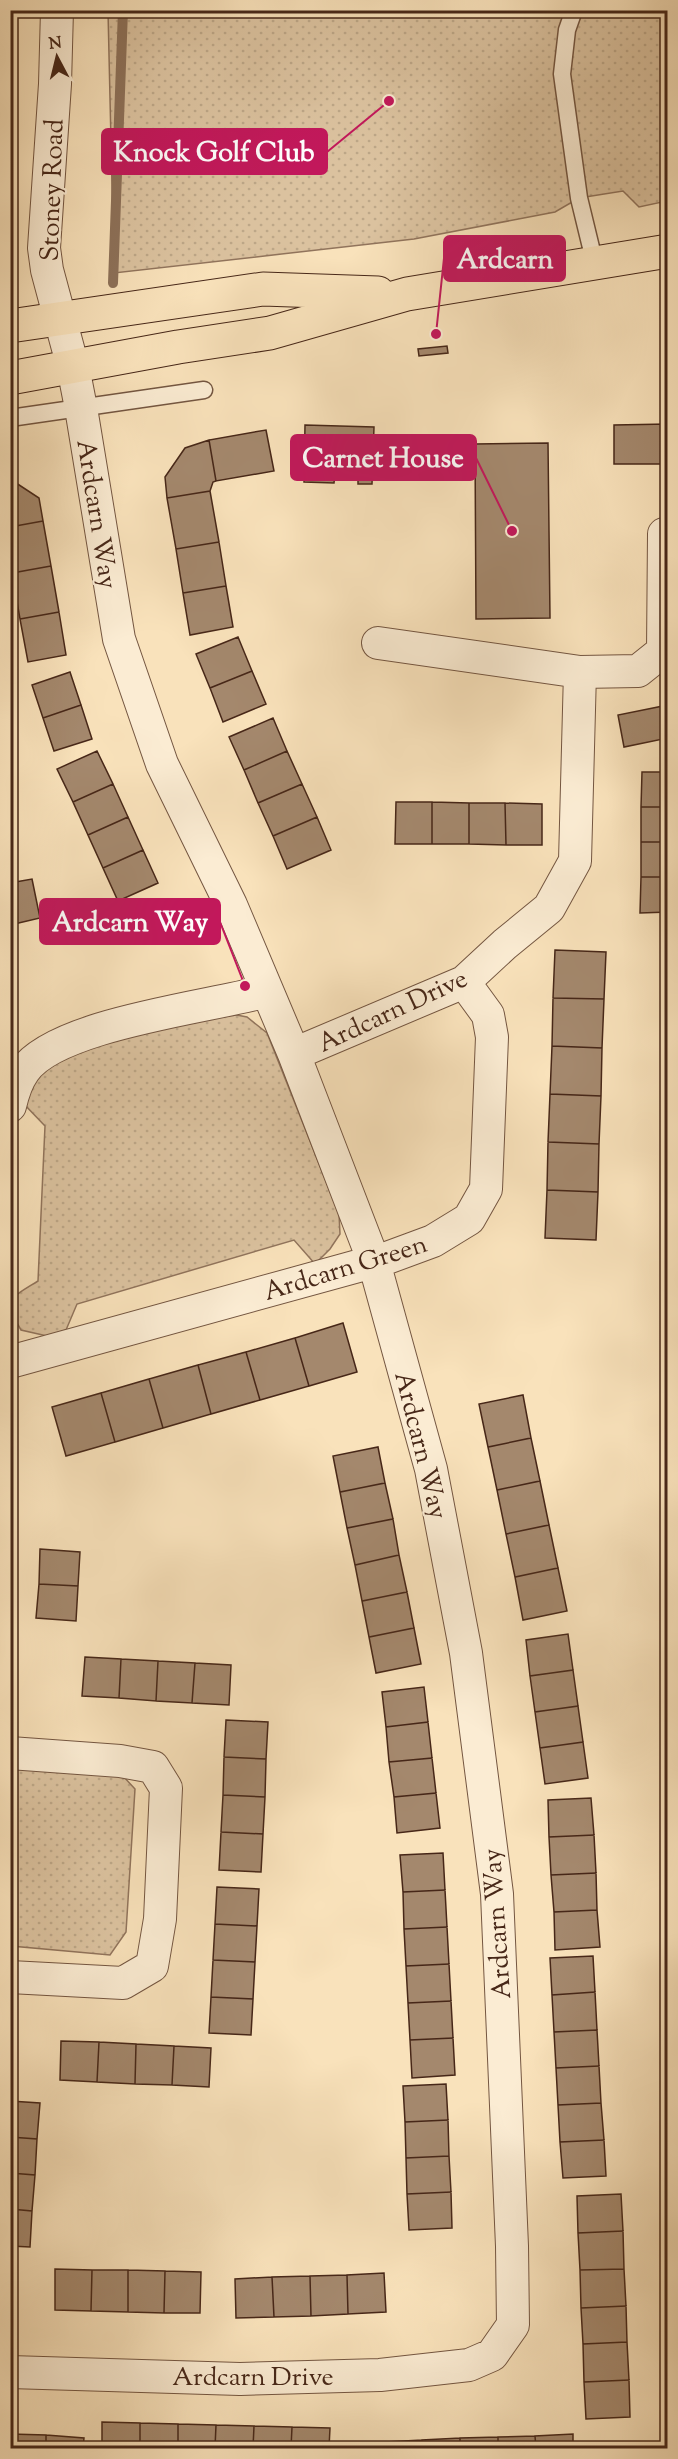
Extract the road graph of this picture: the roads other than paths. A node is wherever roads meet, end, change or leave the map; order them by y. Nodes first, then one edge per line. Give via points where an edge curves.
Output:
1 (57, 10) edge
2 (574, 10) edge
3 (668, 251) edge
4 (595, 264) junction
5 (407, 294) junction
6 (59, 318) junction
7 (10, 326) edge
8 (73, 367) junction
9 (10, 378) edge
10 (204, 390) dead end
11 (81, 408) junction
12 (10, 418) edge
13 (664, 534) dead end
14 (378, 643) dead end
15 (580, 672) junction
16 (464, 982) junction
17 (267, 991) junction
18 (294, 1054) junction
19 (10, 1106) edge
20 (374, 1262) junction
21 (10, 1362) edge
22 (10, 1753) edge
23 (10, 1977) edge
24 (492, 2355) joint
25 (10, 2372) edge

1 - 6 street, Stoney Road via 44,248
2 - 4 lane via 567,30 562,74 579,198
3 - 4 highway
4 - 5 highway
5 - 6 highway via 263,289
5 - 8 highway via 270,333
6 - 7 highway
6 - 8 street, Stoney Road
8 - 9 highway
8 - 11 street, Ardcarn Way
10 - 11 lane
11 - 12 lane
11 - 17 street, Ardcarn Way via 119,639 162,764 231,905
13 - 15 street via 663,651 638,671
14 - 15 street
15 - 16 street, Ardcarn Drive via 575,861 549,908
16 - 18 street, Ardcarn Drive
16 - 20 street, Ardcarn Green via 488,1015 492,1037 486,1189 469,1219 433,1241
17 - 18 street, Ardcarn Way
17 - 19 street via 101,1028 47,1050 24,1069
18 - 20 street, Ardcarn Way
20 - 21 street, Ardcarn Green
20 - 24 street, Ardcarn Way via 440,1515 466,1653 497,1894 513,2325
22 - 23 street via 153,1767 166,1788 160,1919 153,1966 123,1983
24 - 25 street, Ardcarn Drive via 470,2366 380,2375 240,2379

